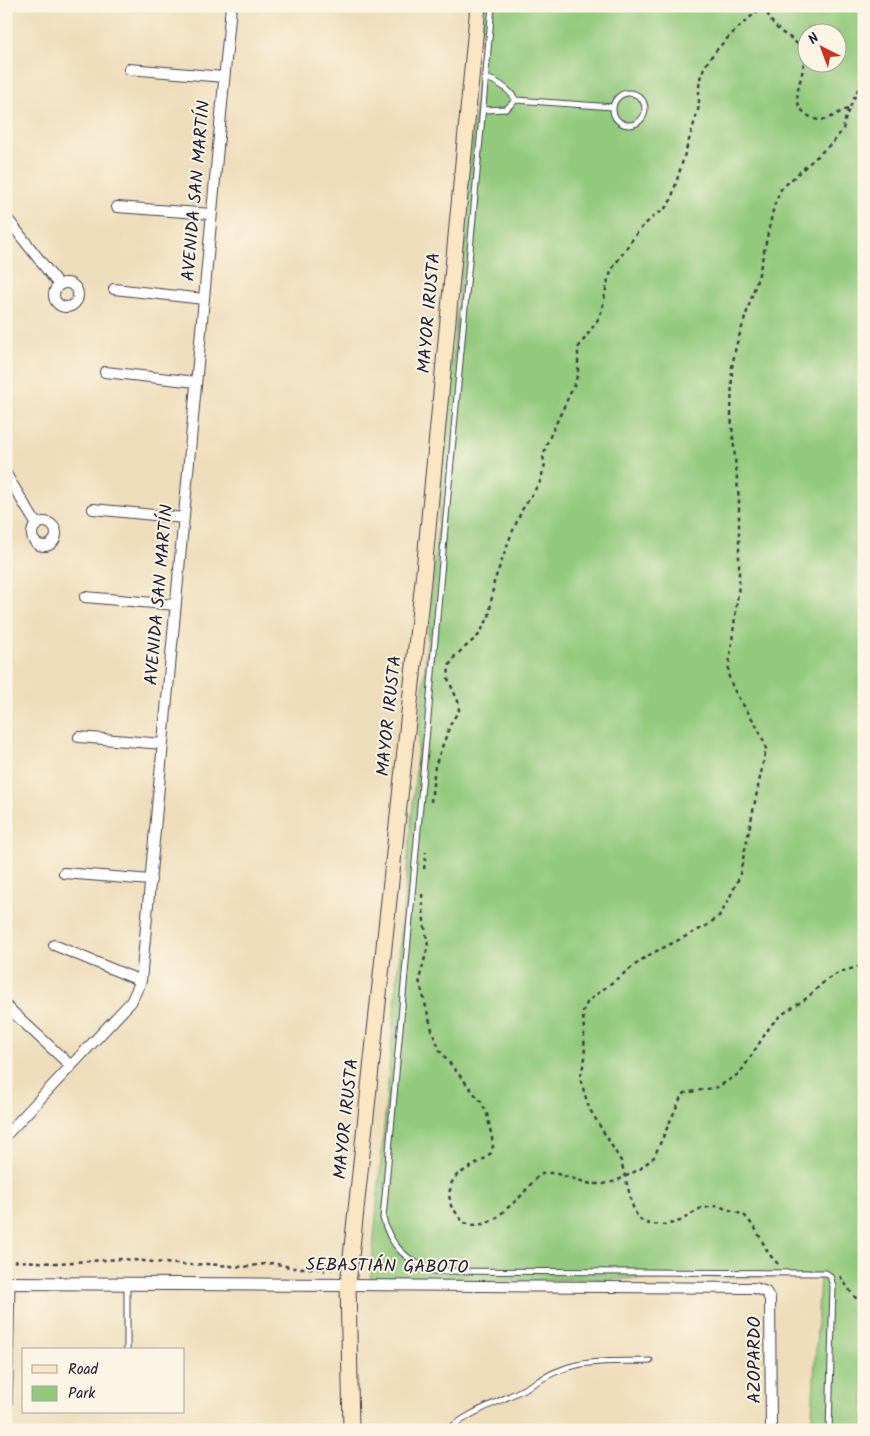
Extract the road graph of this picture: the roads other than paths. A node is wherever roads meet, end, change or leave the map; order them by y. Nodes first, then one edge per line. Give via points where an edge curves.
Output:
1 (231, 6) edge
2 (478, 6) edge
3 (492, 6) edge
4 (128, 70) dead end
5 (224, 78) junction
6 (486, 78) junction
7 (516, 100) junction
8 (613, 107) junction
9 (483, 110) junction
10 (117, 207) dead end
11 (212, 214) junction
12 (6, 217) edge
13 (59, 285) dead end
14 (114, 289) dead end
15 (204, 299) junction
16 (105, 372) dead end
17 (196, 382) junction
18 (6, 474) edge
19 (93, 509) dead end
20 (184, 518) junction
21 (37, 525) dead end
22 (85, 597) dead end
23 (176, 605) junction
24 (79, 738) dead end
25 (163, 744) junction
26 (64, 873) dead end
27 (151, 880) junction
28 (54, 945) dead end
29 (141, 981) junction
30 (6, 1006) edge
31 (72, 1066) junction
32 (6, 1135) edge
33 (9, 1283) edge
34 (127, 1283) junction
35 (348, 1285) junction
36 (766, 1292) joint
37 (127, 1348) edge
38 (650, 1361) dead end
39 (9, 1414) dead end
40 (351, 1430) edge
41 (448, 1430) edge
42 (771, 1430) edge
43 (829, 1430) edge

1 - 5 street, AVENIDA SAN MARTÍN
2 - 35 main road, MAYOR IRUSTA via 424,571
3 - 6 lane
4 - 5 street
5 - 11 street, AVENIDA SAN MARTÍN
6 - 7 lane via 505,86
6 - 9 lane
7 - 8 lane
7 - 9 lane via 506,109
8 - 8 lane via 615,117 628,125 637,123 646,111 643,100 634,94 618,97
9 - 43 lane via 383,1218 399,1251 433,1272 826,1273 833,1286
10 - 11 street
11 - 15 street, AVENIDA SAN MARTÍN
12 - 13 street
14 - 15 street
15 - 17 street, AVENIDA SAN MARTÍN
16 - 17 street
17 - 20 street, AVENIDA SAN MARTÍN
18 - 21 street
19 - 20 street
20 - 23 street, AVENIDA SAN MARTÍN
22 - 23 street
23 - 25 street, AVENIDA SAN MARTÍN
24 - 25 street
25 - 27 street, AVENIDA SAN MARTÍN
26 - 27 street
27 - 29 street, AVENIDA SAN MARTÍN
28 - 29 street
29 - 31 street, AVENIDA SAN MARTÍN via 131,1002
30 - 31 street
31 - 32 street, AVENIDA SAN MARTÍN
33 - 34 street, SEBASTIÁN GABOTO
33 - 39 lane
34 - 35 street, SEBASTIÁN GABOTO
34 - 37 lane
35 - 36 street, SEBASTIÁN GABOTO via 755,1288
35 - 40 main road, MAYOR IRUSTA
36 - 42 street, AZOPARDO via 770,1299
38 - 41 lane via 580,1364 563,1368

